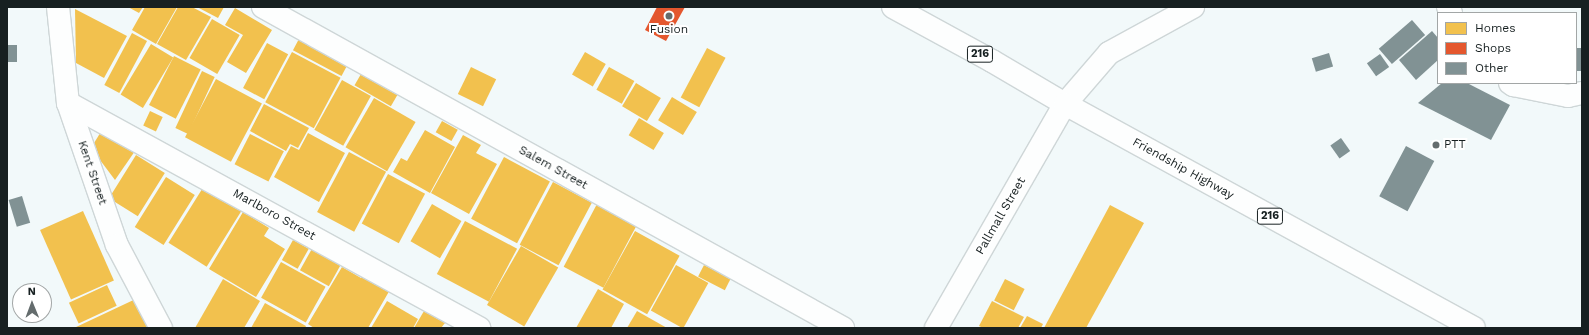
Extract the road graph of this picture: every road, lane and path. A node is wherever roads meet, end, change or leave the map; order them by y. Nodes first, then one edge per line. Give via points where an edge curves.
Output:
1 (58, 7) edge
2 (263, 7) edge
3 (893, 7) edge
4 (1192, 7) edge
5 (1512, 84) edge
6 (1582, 93) edge
7 (68, 103) junction
8 (1066, 104) junction
9 (161, 328) edge
10 (480, 328) edge
11 (843, 328) edge
12 (936, 328) edge
13 (1474, 328) edge

1 - 7 street, Kent Street
2 - 11 street, Salem Street
3 - 8 street, Friendship Highway / 216
4 - 8 street, Pallmall Street via 1109,53
5 - 6 street via 1568,96
7 - 9 street, Kent Street via 117,244
7 - 10 street, Marlboro Street
8 - 12 street, Pallmall Street
8 - 13 street, Friendship Highway / 216

